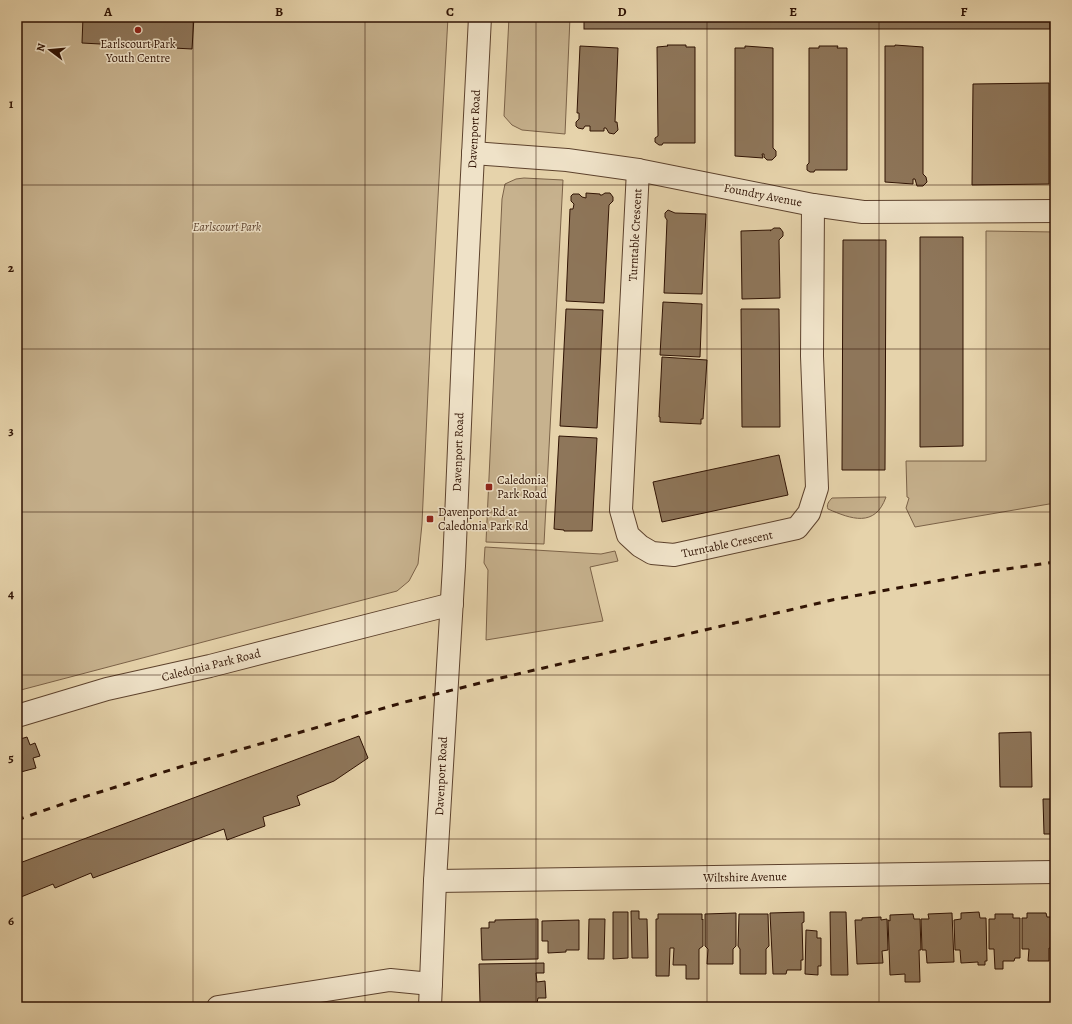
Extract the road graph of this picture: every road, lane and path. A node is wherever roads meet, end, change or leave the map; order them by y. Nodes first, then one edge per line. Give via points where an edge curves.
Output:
1 (480, 17) edge
2 (473, 153) junction
3 (638, 170) junction
4 (814, 205) junction
5 (1055, 211) edge
6 (452, 604) junction
7 (17, 716) edge
8 (1055, 872) edge
9 (435, 881) junction
10 (430, 984) junction
11 (218, 1007) edge
12 (430, 1007) edge

1 - 2 street, Davenport Road
2 - 3 street, Foundry Avenue via 567,160
2 - 6 street, Davenport Road
3 - 4 street, Foundry Avenue
3 - 4 street, Turntable Crescent via 621,510 628,535 652,553 674,555 797,528 809,512 817,488 812,356
4 - 5 street, Foundry Avenue via 863,212
6 - 7 street, Caledonia Park Road via 217,664 107,689
6 - 9 street, Davenport Road
8 - 9 street, Wiltshire Avenue
9 - 10 street, Davenport Road
10 - 11 street via 390,980
10 - 12 street, Davenport Road

